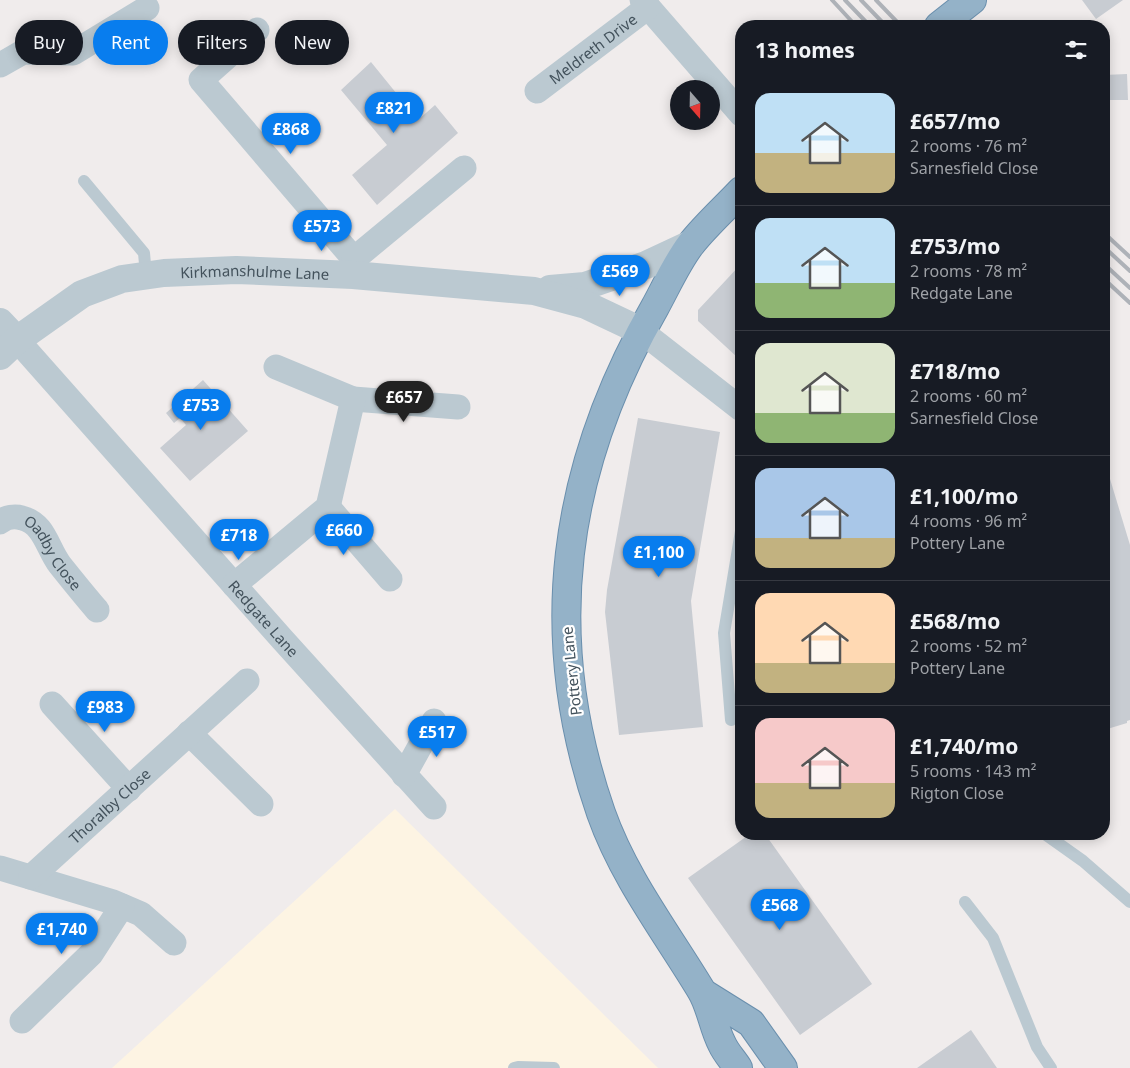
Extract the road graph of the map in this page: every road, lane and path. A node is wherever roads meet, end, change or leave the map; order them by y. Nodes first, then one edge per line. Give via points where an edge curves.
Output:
1 (972, 0) edge
2 (645, 3) edge
3 (147, 8) dead end
4 (947, 20) edge
5 (0, 65) edge
6 (218, 65) edge
7 (537, 91) dead end
8 (735, 107) edge
9 (464, 168) dead end
10 (84, 181) dead end
11 (735, 197) edge
12 (691, 244) junction
13 (353, 267) junction
14 (146, 275) junction
15 (534, 291) junction
16 (641, 330) junction
17 (6, 339) edge
18 (276, 367) dead end
19 (353, 399) junction
20 (735, 404) edge
21 (458, 407) dead end
22 (328, 507) junction
23 (0, 522) edge
24 (735, 567) edge
25 (390, 579) dead end
26 (234, 585) junction
27 (732, 585) junction
28 (735, 589) edge
29 (97, 610) dead end
30 (247, 681) dead end
31 (52, 704) dead end
32 (731, 720) dead end
33 (434, 721) dead end
34 (189, 734) junction
35 (404, 775) junction
36 (129, 789) junction
37 (261, 804) dead end
38 (434, 807) dead end
39 (1053, 840) edge
40 (0, 868) edge
41 (31, 878) junction
42 (965, 902) dead end
43 (1130, 902) edge
44 (122, 906) junction
45 (174, 943) dead end
46 (703, 993) junction
47 (22, 1021) dead end
48 (514, 1068) edge
49 (554, 1068) edge
50 (738, 1068) edge
51 (783, 1068) edge
52 (1051, 1068) edge

1 - 4 highway
2 - 7 street, Meldreth Drive
2 - 8 street
3 - 5 street via 73,53 23,52
6 - 13 street via 201,80
9 - 13 street
10 - 14 lane via 144,253
11 - 12 highway, Kirkmanshulme Lane
12 - 15 street, Kirkmanshulme Lane via 646,265 585,286
12 - 16 highway, Kirkmanshulme Lane
13 - 14 street, Kirkmanshulme Lane
13 - 15 street, Kirkmanshulme Lane
14 - 17 street, Kirkmanshulme Lane via 122,279 82,294
15 - 16 street, Kirkmanshulme Lane via 586,306
16 - 20 street
16 - 46 highway, Pottery Lane via 599,427 578,503 569,557 565,615 569,678 580,742 602,814 633,882
17 - 26 street, Redgate Lane
18 - 19 street
19 - 21 street
19 - 22 street
22 - 25 street
22 - 26 street
23 - 29 street, Oadby Close via 16,516 30,520 42,532 58,562
24 - 27 lane
26 - 35 street, Redgate Lane
27 - 28 lane
27 - 32 lane via 724,633
30 - 34 street, Thoralby Close
31 - 36 street
33 - 35 street
34 - 36 street, Thoralby Close
34 - 37 street
35 - 38 street, Redgate Lane
36 - 41 street, Thoralby Close
39 - 43 lane
40 - 41 street
41 - 44 street
42 - 52 lane via 993,938 1037,1047
44 - 45 street via 141,914
44 - 47 street via 91,954
46 - 50 highway, Pottery Lane via 722,1045
46 - 51 highway, Pottery Lane via 751,1023
48 - 49 lane

